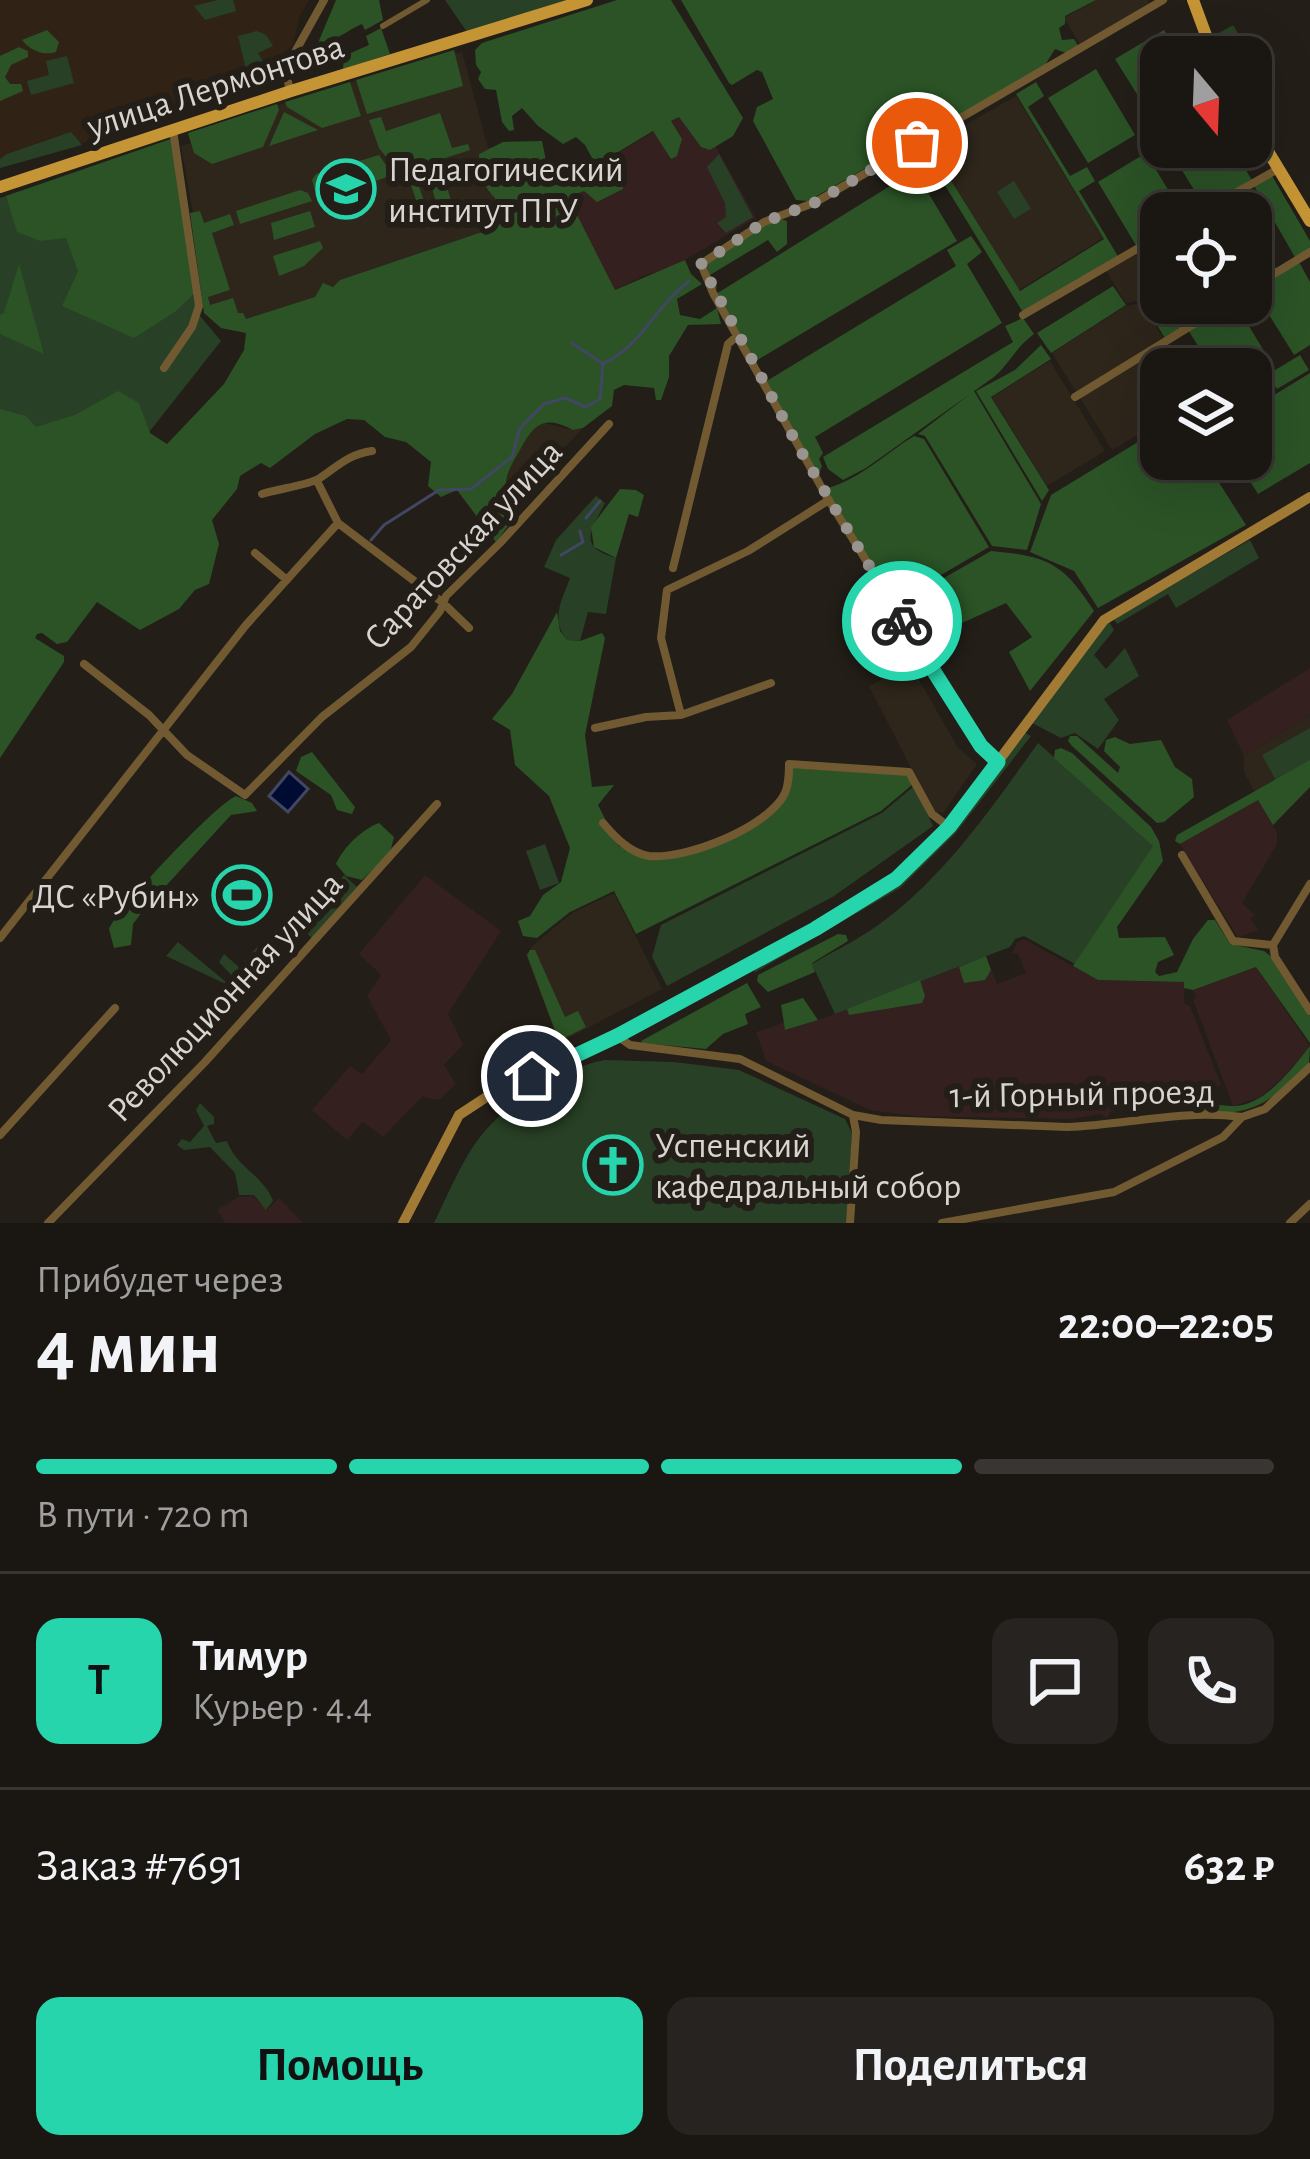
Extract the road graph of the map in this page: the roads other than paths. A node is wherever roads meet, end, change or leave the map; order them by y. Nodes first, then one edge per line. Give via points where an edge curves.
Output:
1 (324, 0) edge
2 (427, 0) edge
3 (587, 0) edge
4 (1163, 0) edge
5 (1193, 0) edge
6 (382, 26) dead end
7 (1206, 36) edge
8 (290, 91) junction
9 (172, 129) junction
10 (1272, 159) edge
11 (1278, 169) junction
12 (0, 187) edge
13 (1237, 192) edge
14 (1310, 221) edge
15 (1140, 247) edge
16 (1310, 252) edge
17 (1272, 276) edge
18 (1023, 316) dead end
19 (1194, 324) edge
20 (737, 337) junction
21 (164, 368) dead end
22 (1076, 397) dead end
23 (609, 424) dead end
24 (372, 451) dead end
25 (317, 481) junction
26 (262, 494) dead end
27 (1310, 496) edge
28 (829, 500) junction
29 (338, 523) junction
30 (256, 553) dead end
31 (674, 568) dead end
32 (287, 580) junction
33 (442, 602) junction
34 (469, 628) dead end
35 (84, 664) dead end
36 (771, 683) dead end
37 (682, 715) junction
38 (595, 728) dead end
39 (162, 733) junction
40 (998, 762) junction
41 (437, 804) dead end
42 (603, 823) dead end
43 (949, 827) junction
44 (1182, 855) dead end
45 (1310, 884) edge
46 (0, 938) edge
47 (1273, 945) junction
48 (116, 1007) dead end
49 (1310, 1011) edge
50 (617, 1036) junction
51 (1310, 1067) edge
52 (853, 1114) junction
53 (1242, 1117) junction
54 (0, 1135) edge
55 (1310, 1204) edge
56 (49, 1223) edge
57 (403, 1223) edge
58 (850, 1223) edge
59 (942, 1223) edge
60 (1290, 1223) edge

1 - 8 street via 285,70
2 - 6 street
3 - 8 main road, улица Лермонтова
4 - 20 street via 704,260
5 - 7 main road
8 - 9 main road, улица Лермонтова
9 - 12 main road, улица Лермонтова
9 - 21 street via 199,306
10 - 11 main road
11 - 13 street
11 - 14 main road
15 - 18 street
16 - 17 street
19 - 22 street
20 - 28 street
20 - 31 street via 728,344
23 - 33 street, Саратовская улица
24 - 25 street
25 - 26 street
25 - 29 street
27 - 40 main road via 1098,626
28 - 37 street via 668,590 661,638
28 - 40 street
29 - 32 street
29 - 33 street
30 - 32 street
32 - 39 street
33 - 34 street
33 - 39 street, Саратовская улица via 411,647 322,718 245,795
35 - 39 street
36 - 37 street
37 - 38 street
39 - 46 street
40 - 43 main road
41 - 56 street, Революционная улица
42 - 43 street via 620,843 648,856 692,850 769,812 784,793 789,764 909,772 932,814
43 - 50 main road via 896,879 846,912
44 - 47 street via 1233,941
45 - 47 street
47 - 49 street
48 - 54 street
50 - 52 street, 1-й Горный проезд via 629,1046 740,1059
50 - 57 main road via 459,1115
51 - 53 street via 1265,1109
52 - 53 street, 1-й Горный проезд via 1067,1127 1150,1116
52 - 58 street
53 - 59 street via 1223,1137 1114,1192
55 - 60 street

